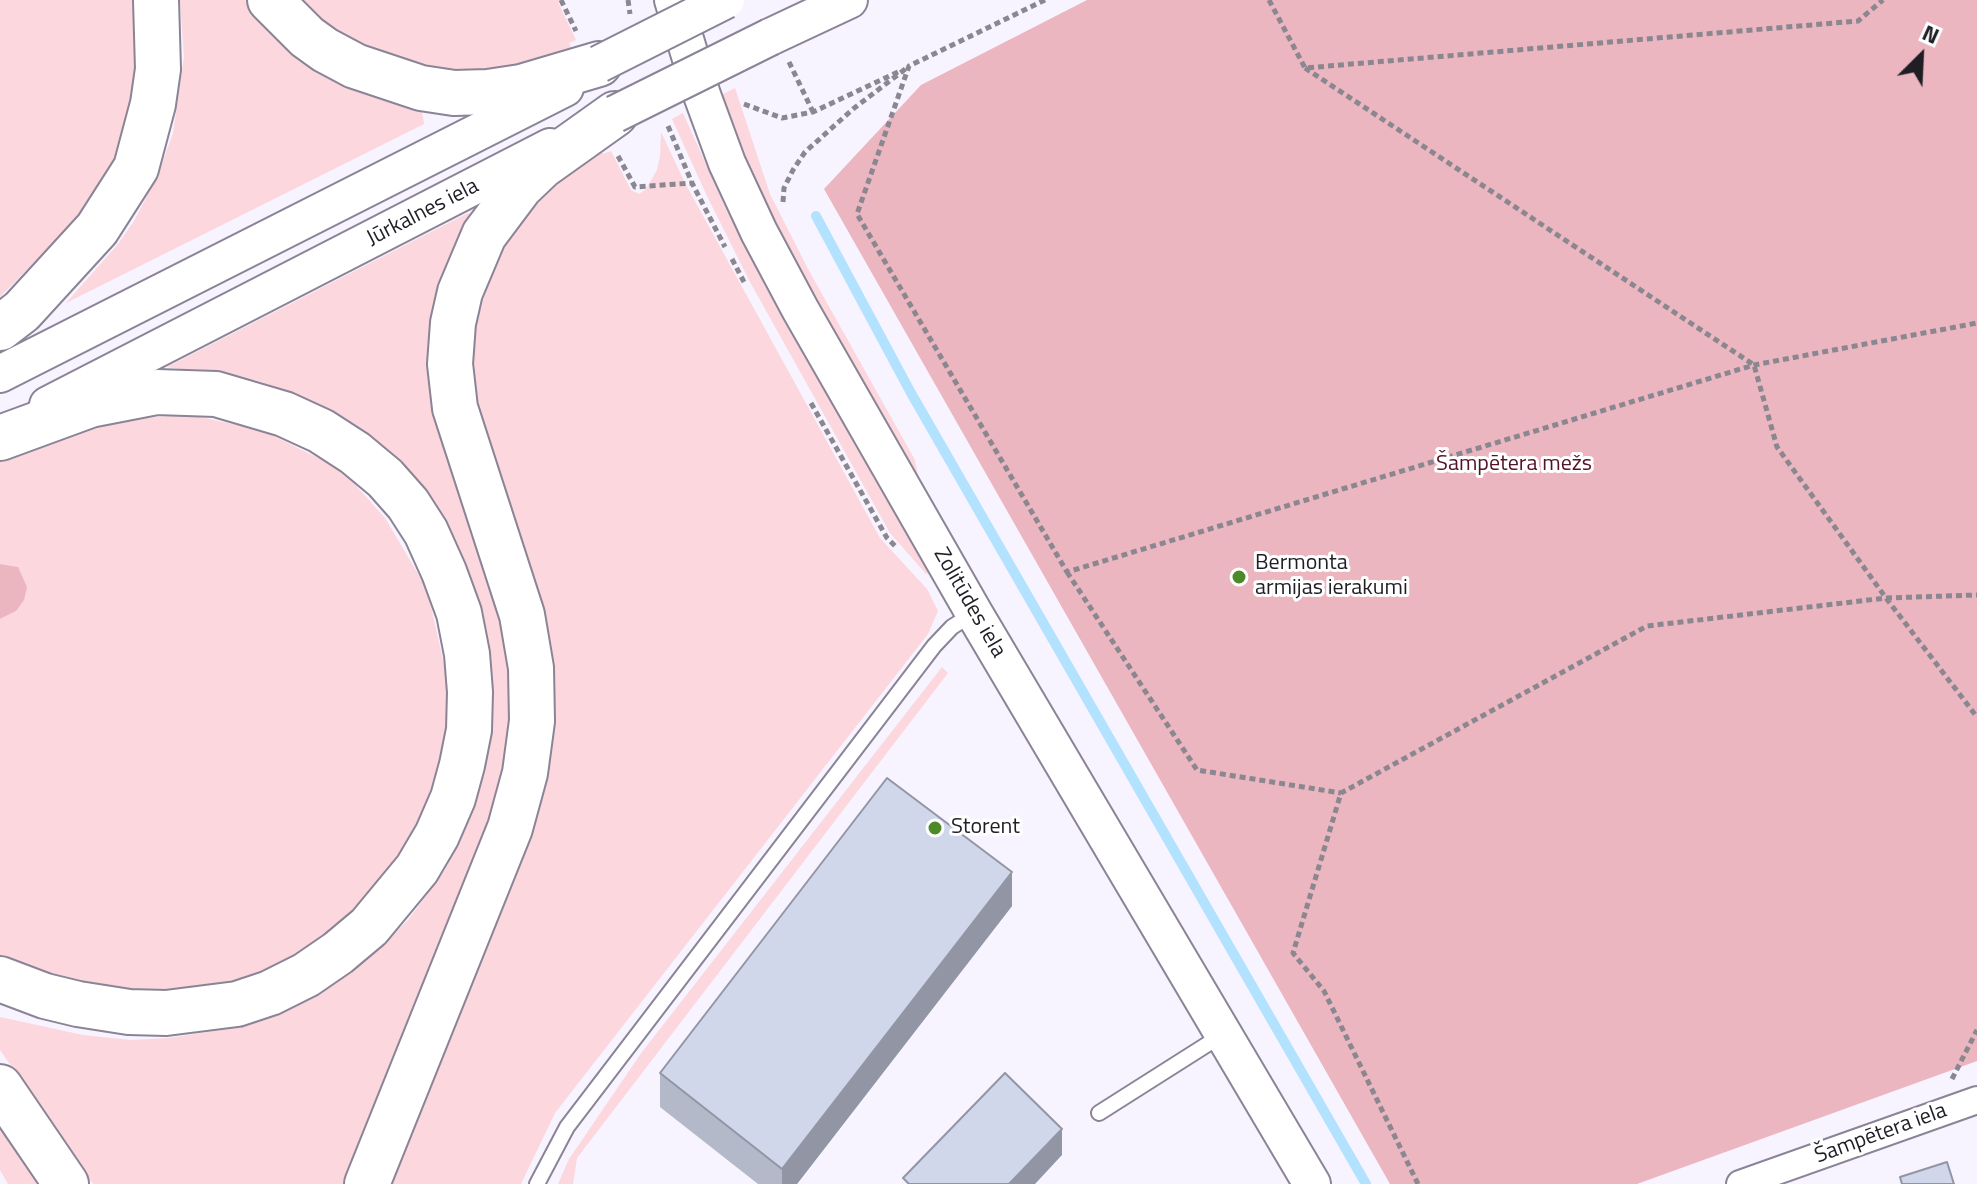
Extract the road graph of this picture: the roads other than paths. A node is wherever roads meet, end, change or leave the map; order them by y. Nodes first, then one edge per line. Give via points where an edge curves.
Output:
1 (156, 0) edge
2 (270, 0) edge
3 (673, 0) edge
4 (726, 0) edge
5 (849, 0) edge
6 (589, 51) junction
7 (614, 132) junction
8 (0, 328) edge
9 (0, 374) edge
10 (0, 430) edge
11 (0, 438) edge
12 (974, 613) junction
13 (0, 979) edge
14 (1222, 1034) junction
15 (0, 1087) edge
16 (1977, 1100) edge
17 (1099, 1113) dead end
18 (66, 1184) edge
19 (367, 1184) edge
20 (537, 1184) edge
21 (1312, 1184) edge
22 (1740, 1184) edge

1 - 8 highway via 158,69 136,168 97,229
2 - 6 highway via 325,50 421,88 454,93 521,87
3 - 12 street, Zolitūdes iela via 727,163 759,232
4 - 6 street, bridge
5 - 7 street, Jūrkalnes iela, bridge via 780,49
6 - 9 street via 565,88
7 - 10 street, Jūrkalnes iela
7 - 19 highway via 542,166 520,187 484,235 460,292 450,364 455,408 522,615 532,721 510,828
11 - 13 highway via 90,405 157,392 216,394 321,431 385,478 426,532 459,613 470,692 462,765 437,835 377,918 306,975 237,1004 166,1013 78,1004
12 - 14 street, Zolitūdes iela
12 - 20 lane via 952,627 925,659 567,1127
14 - 17 lane
14 - 21 street, Zolitūdes iela
15 - 18 highway
16 - 22 street, Šampētera iela

